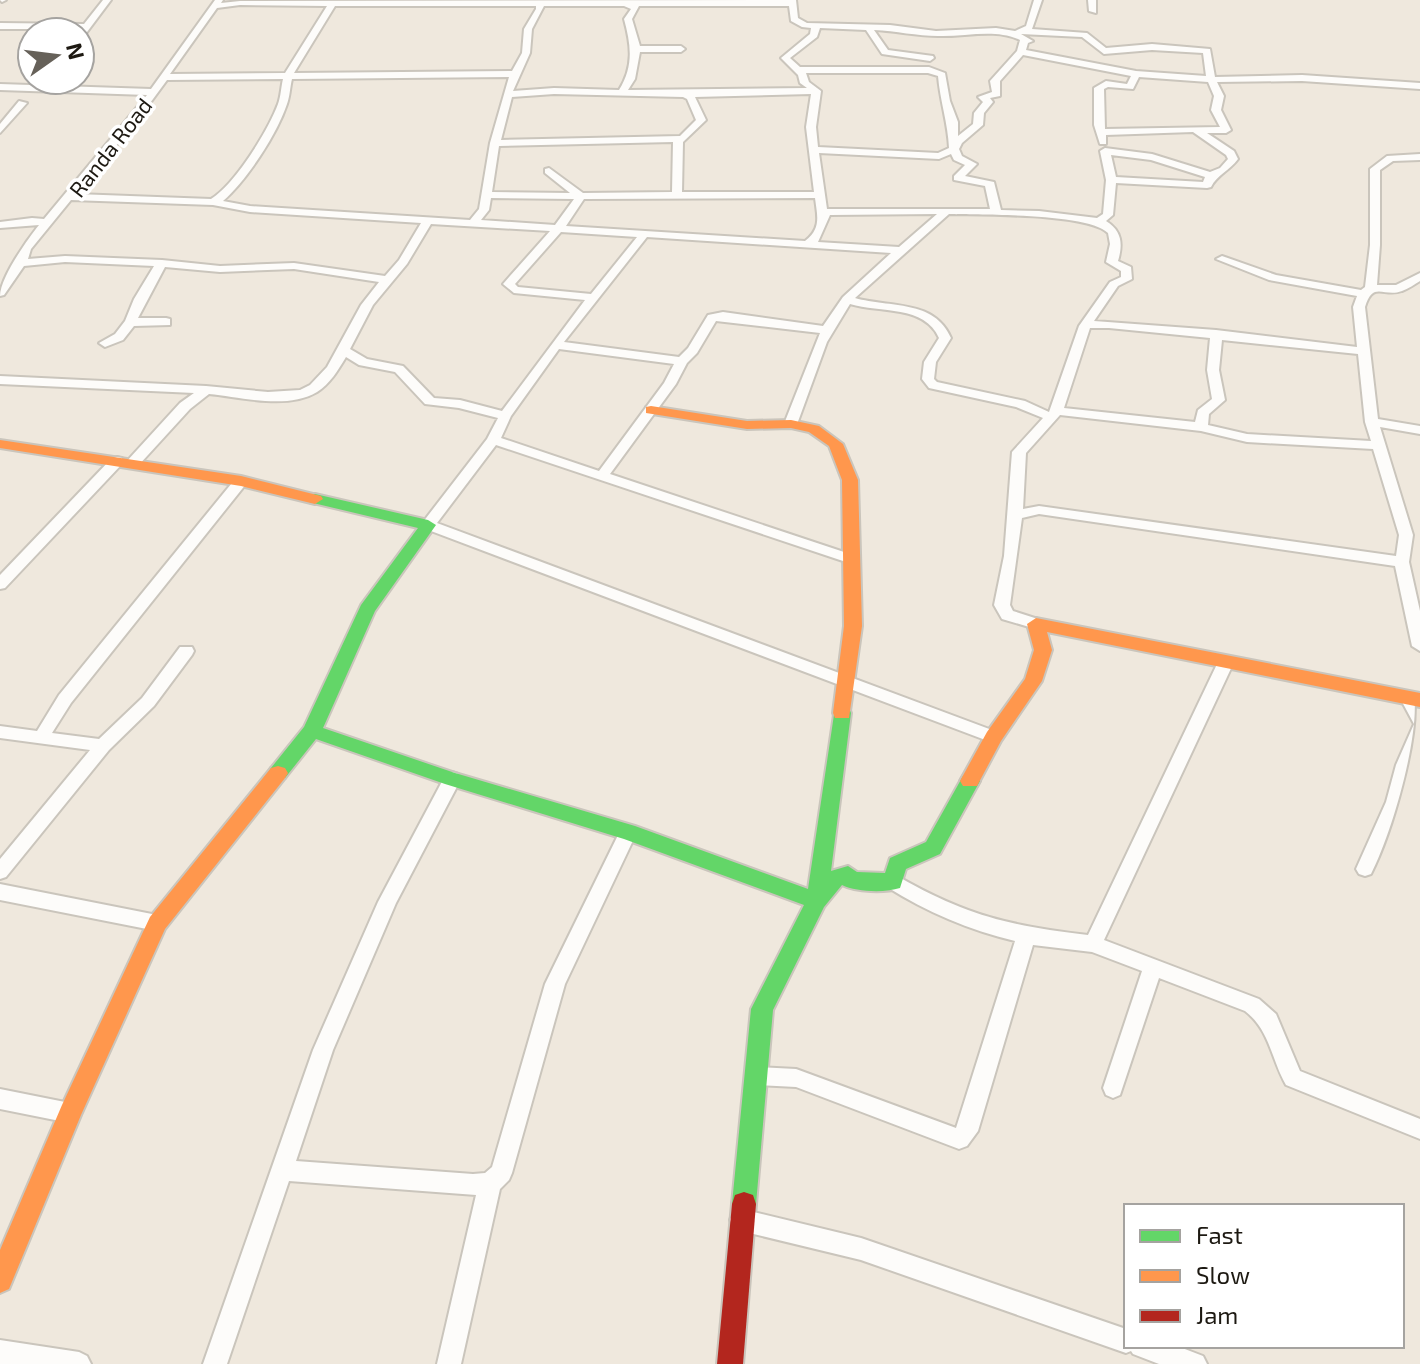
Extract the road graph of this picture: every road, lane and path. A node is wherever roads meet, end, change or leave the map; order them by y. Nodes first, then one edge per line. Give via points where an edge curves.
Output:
1 (1038, 0) edge
2 (1092, 0) edge
3 (449, 1) edge
4 (331, 2) edge
5 (592, 2) edge
6 (792, 2) edge
7 (217, 3) edge
8 (540, 3) junction
9 (626, 4) junction
10 (1093, 11) dead end
11 (816, 26) junction
12 (868, 27) junction
13 (1019, 34) junction
14 (636, 49) junction
15 (681, 49) dead end
16 (1021, 52) junction
17 (930, 58) dead end
18 (1059, 59) junction
19 (798, 70) junction
20 (514, 74) junction
21 (1136, 74) junction
22 (288, 75) junction
23 (164, 77) junction
24 (1211, 79) junction
25 (1420, 86) edge
26 (96, 87) edge
27 (816, 91) junction
28 (154, 92) junction
29 (622, 92) junction
30 (509, 94) junction
31 (685, 94) junction
32 (22, 103) dead end
33 (0, 130) edge
34 (1226, 130) junction
35 (1101, 132) junction
36 (678, 140) junction
37 (495, 143) junction
38 (954, 149) junction
39 (815, 150) junction
40 (1105, 151) junction
41 (1420, 157) edge
42 (549, 171) dead end
43 (1211, 176) junction
44 (1111, 180) junction
45 (487, 195) junction
46 (821, 195) junction
47 (581, 196) junction
48 (70, 197) junction
49 (677, 197) junction
50 (213, 202) junction
51 (946, 211) junction
52 (824, 212) junction
53 (996, 213) junction
54 (428, 220) junction
55 (1099, 222) junction
56 (48, 223) junction
57 (473, 223) junction
58 (0, 225) edge
59 (558, 229) junction
60 (643, 236) junction
61 (809, 243) junction
62 (899, 250) junction
63 (1222, 259) dead end
64 (21, 263) junction
65 (162, 263) junction
66 (1420, 276) edge
67 (388, 280) junction
68 (1367, 291) junction
69 (0, 293) edge
70 (596, 298) junction
71 (847, 299) junction
72 (131, 322) junction
73 (166, 322) dead end
74 (1086, 325) junction
75 (826, 330) junction
76 (1216, 334) junction
77 (105, 343) dead end
78 (556, 345) junction
79 (344, 351) junction
80 (1364, 351) junction
81 (682, 361) junction
82 (0, 380) edge
83 (206, 390) junction
84 (651, 410) junction
85 (1054, 414) junction
86 (505, 416) junction
87 (1372, 422) junction
88 (791, 424) junction
89 (1201, 427) junction
90 (1420, 430) edge
91 (493, 440) junction
92 (0, 444) edge
93 (1377, 445) junction
94 (125, 462) junction
95 (603, 475) junction
96 (241, 481) junction
97 (1014, 515) junction
98 (428, 525) junction
99 (1413, 536) edge
100 (851, 559) junction
101 (1402, 562) junction
102 (0, 584) edge
103 (1036, 624) junction
104 (1420, 646) edge
105 (186, 651) dead end
106 (1226, 662) junction
107 (846, 684) junction
108 (1414, 699) edge
109 (1420, 721) edge
110 (1420, 728) edge
111 (312, 731) junction
112 (0, 732) edge
113 (994, 737) junction
114 (40, 739) junction
115 (103, 746) junction
116 (452, 779) junction
117 (628, 832) junction
118 (1365, 869) dead end
119 (0, 872) edge
120 (893, 882) junction
121 (0, 892) edge
122 (817, 901) junction
123 (157, 923) junction
124 (1026, 936) junction
125 (1093, 944) junction
126 (1153, 967) junction
127 (755, 1076) junction
128 (1113, 1088) dead end
129 (0, 1099) edge
130 (70, 1113) junction
131 (1420, 1129) edge
132 (280, 1170) junction
133 (490, 1183) junction
134 (741, 1220) junction
135 (9, 1235) edge
136 (0, 1280) edge
137 (1124, 1340) edge
138 (1147, 1348) edge
139 (0, 1352) edge
140 (79, 1364) edge
141 (215, 1364) edge
142 (449, 1364) edge
143 (730, 1364) edge
144 (1195, 1364) edge

1 - 13 street via 1030,27
2 - 10 street
3 - 4 street
3 - 8 street
4 - 7 street
4 - 22 street
5 - 8 street
5 - 9 street
6 - 9 street
6 - 11 street via 797,22
7 - 23 street, Randa Road
8 - 20 street via 528,29 526,53
9 - 14 street via 636,8 628,19
11 - 12 street
11 - 19 street via 814,35 785,58
12 - 13 street
12 - 17 street via 885,52
13 - 16 street
13 - 18 street
13 - 24 street via 1084,35 1104,51 1207,51
14 - 15 street
14 - 29 street
16 - 18 street
16 - 38 street via 995,81 997,94 983,97 988,102 978,125
18 - 21 street
19 - 27 street
19 - 38 street via 929,70 942,75
20 - 22 street
20 - 30 street
21 - 24 street
21 - 35 street via 1130,87 1100,85
22 - 23 street
22 - 50 street via 283,105 256,156
23 - 28 street, Randa Road
24 - 25 street via 1302,78
24 - 34 street
26 - 28 street
27 - 31 street
27 - 39 street via 811,127
28 - 48 street, Randa Road
29 - 30 street
29 - 31 street
30 - 37 street
31 - 36 street via 701,120
32 - 33 street
34 - 35 street
34 - 43 street via 1196,130 1233,159
35 - 40 street
36 - 37 street
36 - 49 street
37 - 45 street
38 - 39 street via 939,156
38 - 53 street via 958,158 972,164 958,178 990,184
39 - 46 street
40 - 43 street via 1152,157
40 - 44 street
41 - 68 street via 1391,158 1375,169 1375,245
42 - 47 street
43 - 44 street via 1207,185
44 - 55 street via 1108,215
45 - 47 street
45 - 57 street via 484,210
46 - 49 street
46 - 52 street
47 - 49 street
47 - 59 street
48 - 50 street
48 - 56 street, Randa Road
50 - 54 street
51 - 52 street
51 - 53 street
51 - 62 street
52 - 61 street
53 - 55 street
54 - 57 street
54 - 67 street
55 - 74 street via 1115,233 1112,262 1127,269 1126,279 1114,284
56 - 58 street
56 - 64 street, Randa Road via 26,248
57 - 59 street
59 - 60 street
59 - 70 street via 510,288
60 - 61 street
60 - 70 street
61 - 62 street
62 - 71 street
63 - 68 street via 1273,278
64 - 65 street
64 - 69 street, Randa Road
65 - 67 street via 220,269 294,266
65 - 72 street via 135,305
66 - 68 street via 1398,289
67 - 79 street via 369,302
68 - 80 street via 1359,307
70 - 78 street
71 - 75 street
71 - 85 street via 937,321 945,338 928,368 933,385
72 - 73 street
72 - 77 street via 119,337
74 - 76 street
74 - 85 street
75 - 81 street via 716,316
75 - 88 street
76 - 80 street
76 - 89 street via 1213,370 1219,400 1203,413
78 - 81 street
78 - 86 street
79 - 83 street via 306,393
79 - 86 street via 363,362 399,369 430,401
80 - 87 street
81 - 84 street
82 - 83 street
83 - 94 street
84 - 88 street via 747,425
84 - 95 street
85 - 89 street
85 - 97 street via 1019,452
86 - 91 street
87 - 90 street
87 - 93 street
88 - 100 street via 829,437 844,459 850,480
89 - 93 street via 1247,438
91 - 95 street
91 - 98 street
92 - 94 street
93 - 99 street
94 - 96 street
94 - 102 street
95 - 100 street
96 - 98 street
96 - 114 street via 65,699
97 - 101 street via 1039,510
97 - 103 street via 1002,605 1007,615
98 - 107 street
98 - 111 street via 367,609
99 - 101 street
100 - 107 street via 853,626
101 - 104 street
103 - 106 street
103 - 113 street via 1043,650 1033,681
105 - 115 street via 148,702
106 - 108 street
106 - 125 street
107 - 113 street
107 - 122 street
108 - 109 street
110 - 118 street
111 - 116 street
111 - 123 street
112 - 114 street
113 - 120 street via 933,848 897,864
114 - 115 street
115 - 119 street
116 - 117 street
116 - 132 street via 387,902 323,1050
117 - 122 street
117 - 133 street via 555,984 501,1173
120 - 122 street via 850,880 848,874 834,879
120 - 124 street via 947,912
121 - 123 street
122 - 127 street via 762,1009
123 - 130 street
124 - 125 street
124 - 127 street via 967,1131 959,1139 796,1078
125 - 126 street
126 - 128 street
126 - 131 street via 1266,1013 1293,1078
127 - 134 street
129 - 130 street
130 - 135 street
132 - 133 street
132 - 141 street
133 - 142 street
134 - 137 street via 861,1249
134 - 143 street
135 - 136 street
138 - 144 street
139 - 140 street

